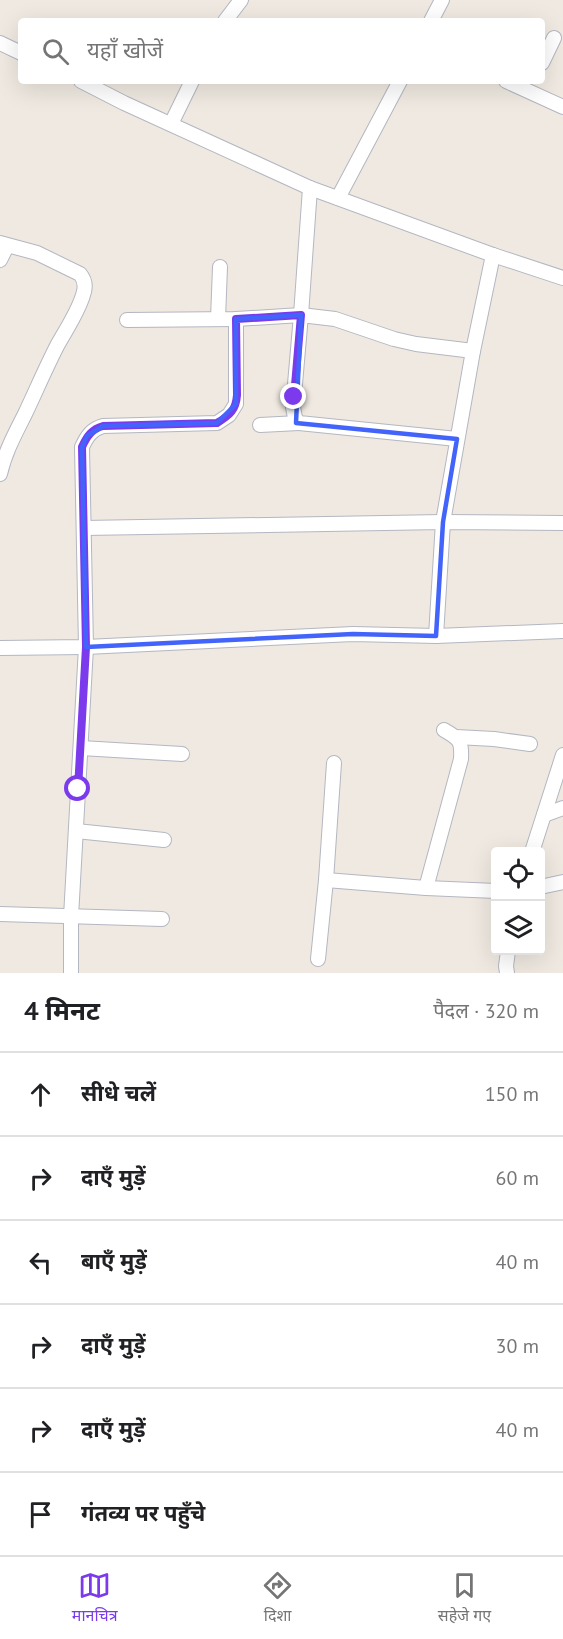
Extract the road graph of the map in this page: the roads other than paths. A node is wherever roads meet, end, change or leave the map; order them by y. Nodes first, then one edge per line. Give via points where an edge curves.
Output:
1 (241, 0) edge
2 (442, 0) edge
3 (227, 18) edge
4 (433, 18) edge
5 (554, 38) dead end
6 (0, 43) edge
7 (18, 52) edge
8 (545, 57) edge
9 (87, 84) edge
10 (191, 84) edge
11 (398, 84) edge
12 (531, 86) edge
13 (563, 108) edge
14 (171, 124) junction
15 (310, 188) junction
16 (338, 198) junction
17 (4, 245) edge
18 (494, 255) junction
19 (0, 260) edge
20 (220, 267) dead end
21 (563, 278) edge
22 (301, 315) junction
23 (218, 319) junction
24 (236, 319) junction
25 (127, 320) dead end
26 (473, 351) junction
27 (299, 423) junction
28 (260, 424) dead end
29 (457, 439) junction
30 (0, 474) edge
31 (443, 522) junction
32 (563, 523) edge
33 (84, 528) junction
34 (563, 631) edge
35 (436, 636) junction
36 (86, 647) junction
37 (0, 648) edge
38 (530, 744) dead end
39 (81, 748) junction
40 (182, 754) dead end
41 (563, 755) edge
42 (334, 763) dead end
43 (563, 808) edge
44 (544, 815) junction
45 (76, 831) junction
46 (164, 840) dead end
47 (534, 847) edge
48 (326, 880) junction
49 (563, 882) edge
50 (545, 886) edge
51 (426, 888) junction
52 (491, 891) edge
53 (0, 914) edge
54 (71, 917) junction
55 (162, 919) dead end
56 (507, 955) edge
57 (318, 959) dead end
58 (71, 973) edge
59 (507, 973) edge

1 - 3 street
2 - 4 street
5 - 8 street
6 - 7 street
9 - 14 street
10 - 14 street
11 - 16 street
12 - 13 street
14 - 15 street
15 - 16 street
15 - 22 street
16 - 18 street
17 - 19 street
17 - 30 street via 37,253 80,274 85,284 84,294 11,441
18 - 21 street
18 - 26 street
20 - 23 street
22 - 24 street
22 - 26 street via 335,319 416,344
22 - 27 street via 293,407
23 - 24 street
23 - 25 street
24 - 33 street via 237,395 229,415 217,423 103,426 87,436 82,447
26 - 29 street
27 - 28 street
27 - 29 street
29 - 31 street
31 - 32 street
31 - 33 street
31 - 35 street
33 - 36 street
34 - 35 street
35 - 36 street via 353,634
36 - 37 street
36 - 39 street
38 - 51 street via 450,734 462,747 461,759
39 - 40 street
39 - 45 street
41 - 44 street
42 - 48 street
43 - 44 street
44 - 47 street
45 - 46 street
45 - 54 street
48 - 51 street
48 - 57 street
49 - 50 street
51 - 52 street
53 - 54 street
54 - 55 street
54 - 58 street
56 - 59 street

